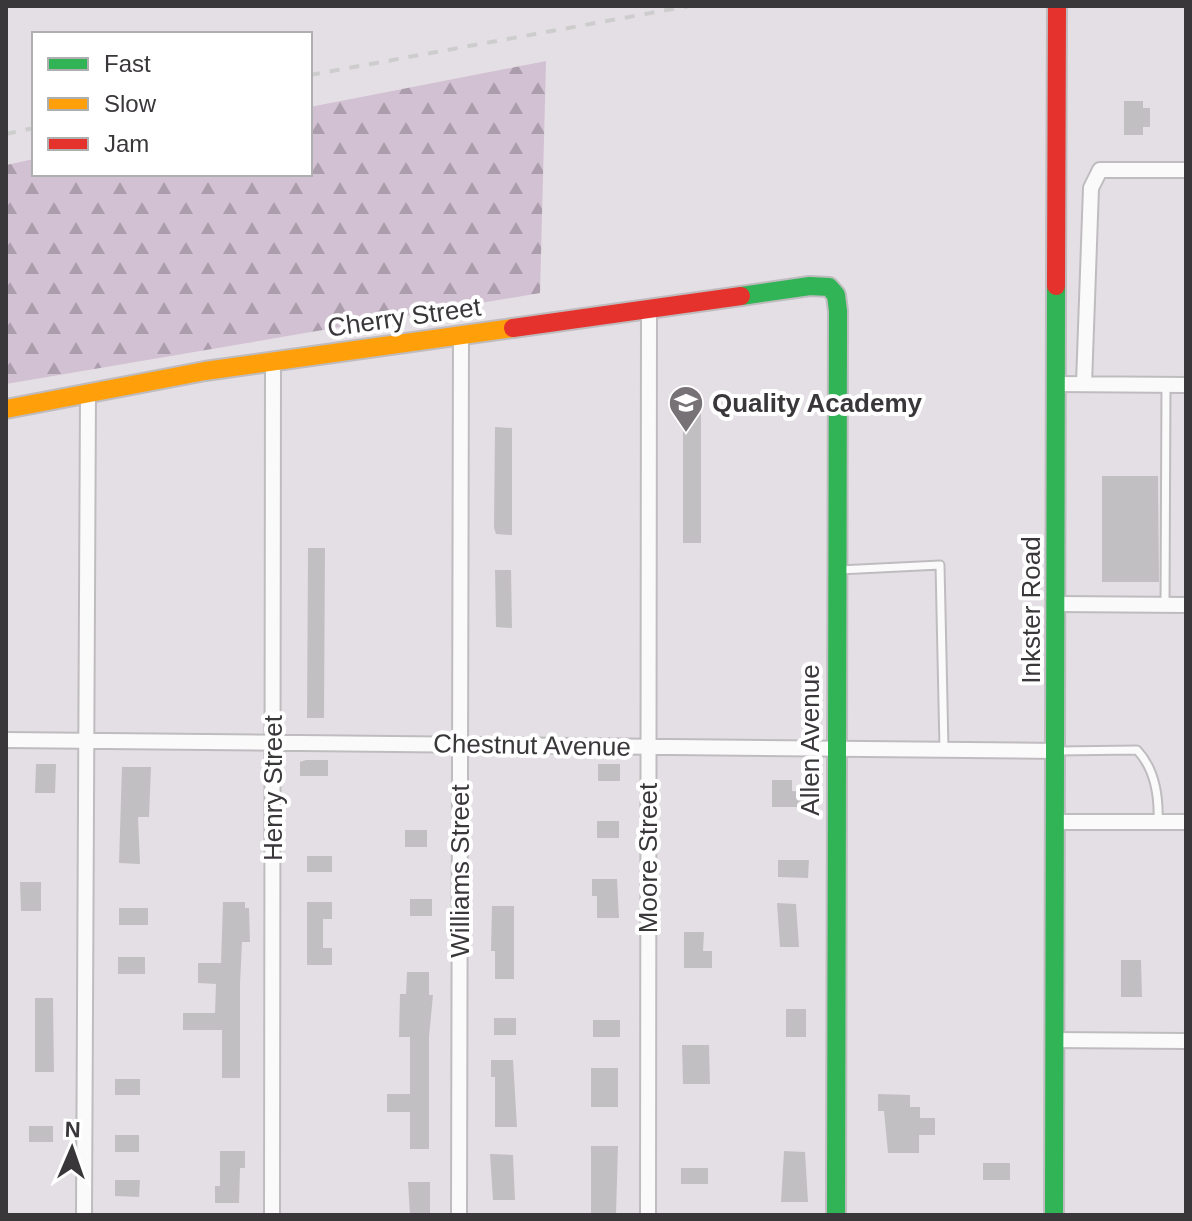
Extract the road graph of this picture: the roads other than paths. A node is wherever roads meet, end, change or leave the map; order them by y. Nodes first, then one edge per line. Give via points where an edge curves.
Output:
1 (1057, 6) edge
2 (1186, 170) edge
3 (810, 286) joint
4 (649, 309) junction
5 (461, 335) junction
6 (273, 362) junction
7 (1057, 384) junction
8 (1084, 384) junction
9 (1166, 384) junction
10 (1186, 385) edge
11 (88, 393) junction
12 (6, 409) edge
13 (836, 570) junction
14 (1058, 604) junction
15 (1165, 605) junction
16 (1186, 605) edge
17 (6, 740) edge
18 (86, 741) junction
19 (273, 742) junction
20 (460, 744) junction
21 (648, 746) junction
22 (836, 748) junction
23 (944, 749) junction
24 (1057, 751) junction
25 (1056, 822) junction
26 (1158, 822) junction
27 (1186, 822) edge
28 (1055, 1040) junction
29 (1186, 1041) edge
30 (84, 1215) edge
31 (272, 1215) edge
32 (459, 1215) edge
33 (648, 1215) edge
34 (836, 1215) edge
35 (1054, 1215) edge

1 - 7 street, Inkster Road
2 - 8 street via 1100,170 1091,188
3 - 4 street, Cherry Street
3 - 13 street, Allen Avenue via 829,287 838,311
4 - 5 street, Cherry Street
4 - 21 street, Moore Street
5 - 6 street, Cherry Street
5 - 20 street, Williams Street
6 - 11 street, Cherry Street
6 - 19 street, Henry Street
7 - 8 street
7 - 14 street, Inkster Road
8 - 9 street
9 - 10 street
9 - 15 lane
11 - 12 street, Cherry Street
11 - 18 street
13 - 22 street, Allen Avenue
13 - 23 lane via 940,565
14 - 15 street
14 - 24 street, Inkster Road
15 - 16 street
17 - 18 street, Chestnut Avenue
18 - 19 street, Chestnut Avenue
18 - 30 street
19 - 20 street, Chestnut Avenue
19 - 31 street, Henry Street
20 - 21 street, Chestnut Avenue
20 - 32 street, Williams Street
21 - 22 street, Chestnut Avenue
21 - 33 street, Moore Street
22 - 23 street, Chestnut Avenue
22 - 34 street, Allen Avenue
23 - 24 street, Chestnut Avenue
24 - 25 street, Inkster Road
24 - 26 lane via 1137,750 1156,791
25 - 26 street
25 - 28 street, Inkster Road
26 - 27 street
28 - 29 street
28 - 35 street, Inkster Road

